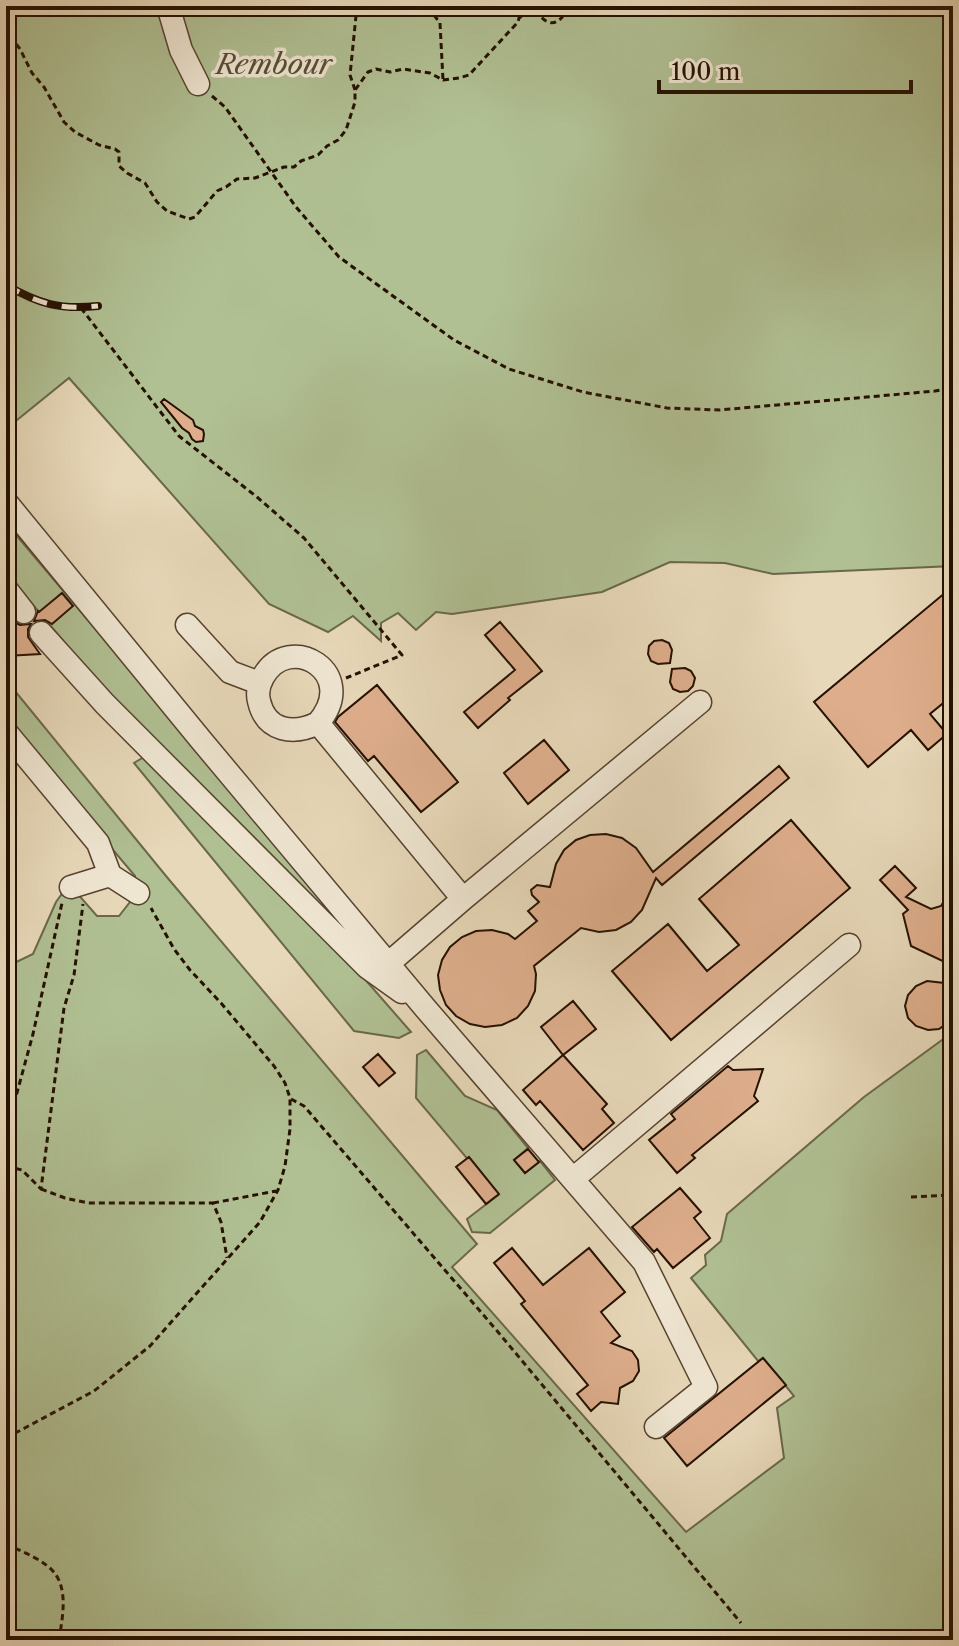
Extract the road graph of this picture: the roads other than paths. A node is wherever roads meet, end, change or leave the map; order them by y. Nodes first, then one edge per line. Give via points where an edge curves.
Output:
1 (168, 6) edge
2 (198, 84) road end
3 (6, 502) edge
4 (6, 589) edge
5 (24, 612) dead end
6 (187, 625) dead end
7 (41, 633) dead end
8 (259, 683) junction
9 (700, 702) dead end
10 (318, 723) junction
11 (6, 732) edge
12 (110, 875) junction
13 (78, 885) road end
14 (138, 893) road end
15 (463, 899) junction
16 (849, 945) dead end
17 (389, 963) junction
18 (426, 1009) junction
19 (573, 1179) junction
20 (656, 1427) dead end

1 - 2 lane
3 - 17 lane
4 - 5 lane
6 - 8 lane via 230,672
7 - 18 lane via 367,967
8 - 10 lane via 263,713 274,724 304,730
8 - 10 lane via 280,660 311,660 331,684 328,712
9 - 15 lane
10 - 15 lane
11 - 12 lane via 98,843
12 - 13 lane
12 - 14 lane
15 - 17 lane
16 - 19 lane
17 - 18 lane
18 - 19 lane
19 - 20 lane via 644,1262 706,1387

